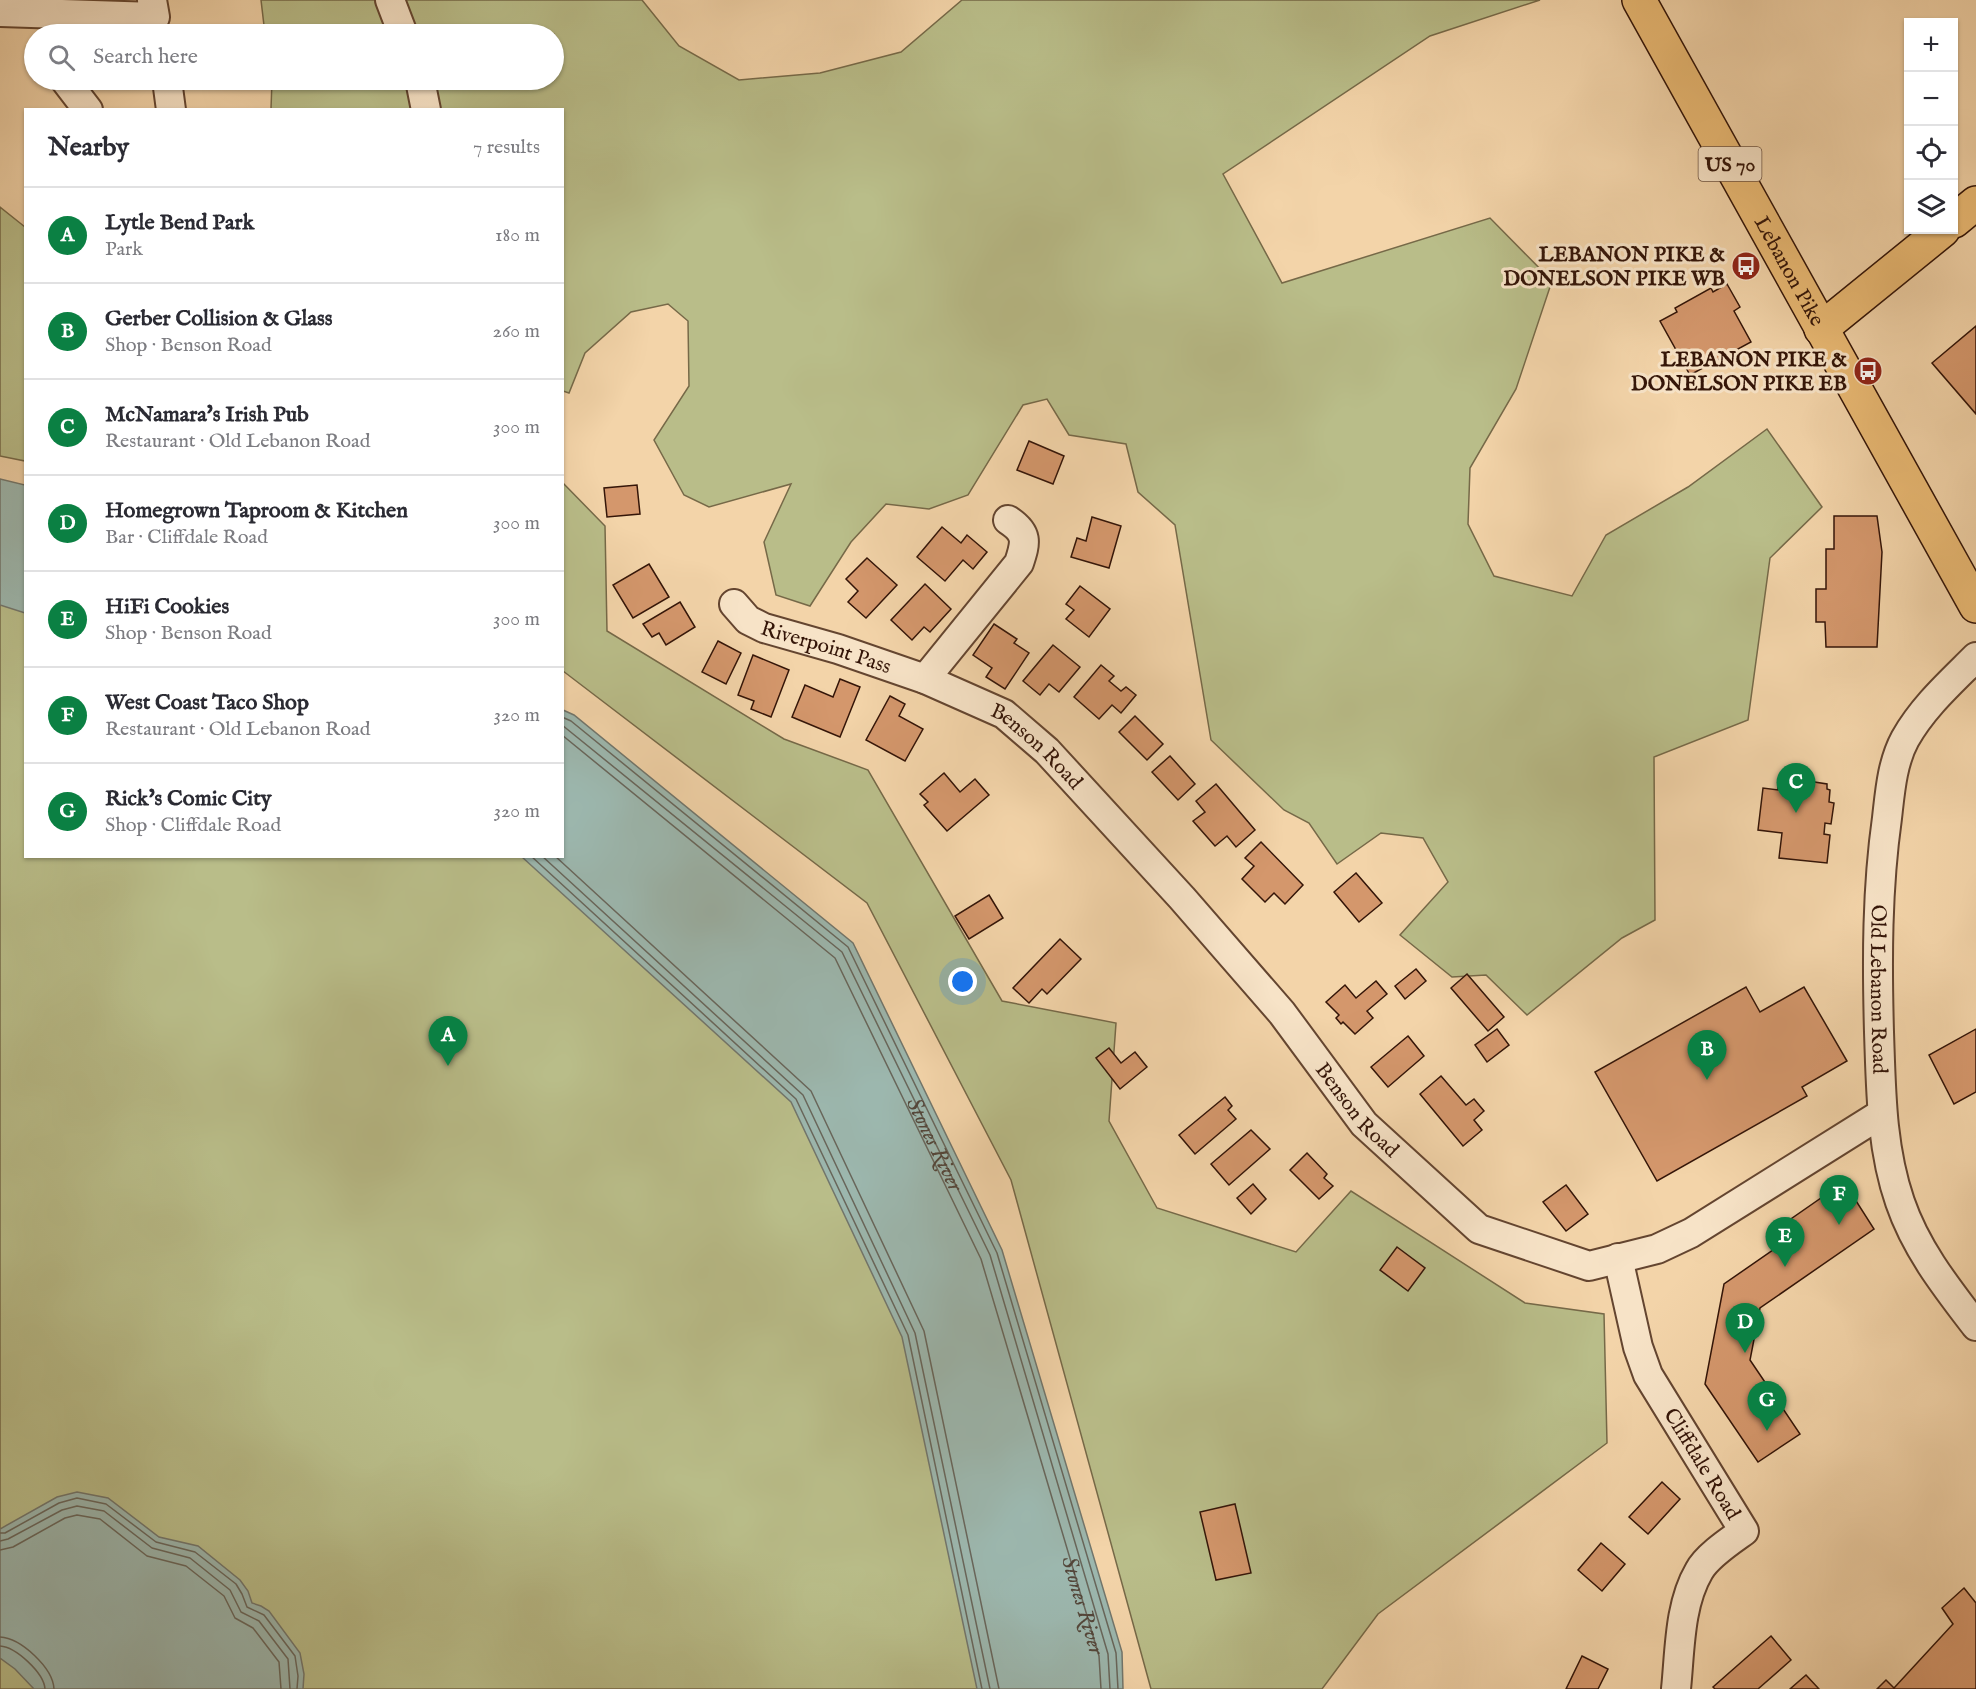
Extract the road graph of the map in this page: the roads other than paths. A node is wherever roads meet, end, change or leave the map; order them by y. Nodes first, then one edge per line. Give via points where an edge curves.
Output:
1 (390, 0) edge
2 (1639, 0) edge
3 (0, 12) edge
4 (155, 17) edge
5 (42, 24) edge
6 (399, 24) edge
7 (73, 90) edge
8 (168, 90) edge
9 (422, 90) edge
10 (86, 108) edge
11 (171, 108) edge
12 (426, 108) edge
13 (1976, 202) edge
14 (1958, 217) edge
15 (1938, 234) edge
16 (1821, 329) junction
17 (1008, 520) dead end
18 (734, 604) dead end
19 (1976, 606) edge
20 (1976, 657) edge
21 (925, 679) junction
22 (1881, 1114) junction
23 (1618, 1258) junction
24 (1976, 1326) edge
25 (1676, 1689) edge

1 - 6 street
2 - 16 main road, Lebanon Pike / US 70
3 - 5 street
4 - 5 street
7 - 10 street
8 - 11 street
9 - 12 street
13 - 14 main road
15 - 16 main road
16 - 19 main road, Lebanon Pike / US 70
17 - 21 street via 1020,527 1023,534 1019,563
18 - 21 street, Riverpoint Pass via 748,620 764,628
20 - 22 street, Old Lebanon Road via 1924,709 1904,741 1893,775 1878,915
21 - 23 street, Benson Road via 1004,714 1047,751 1282,1013 1364,1124 1479,1229 1589,1266
22 - 23 street, Benson Road via 1691,1233 1657,1249
22 - 24 street, Old Lebanon Road via 1892,1174 1906,1219 1940,1279
23 - 25 street, Cliffdale Road via 1648,1375 1744,1532 1700,1569 1691,1588

